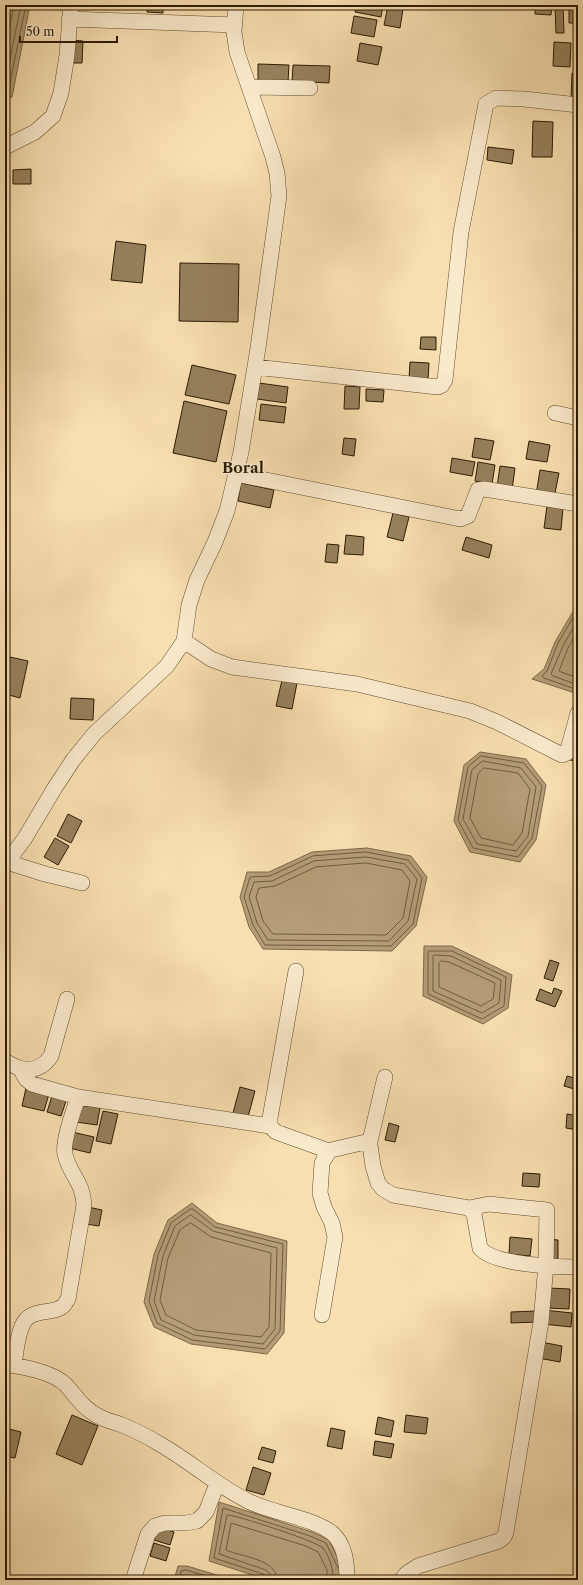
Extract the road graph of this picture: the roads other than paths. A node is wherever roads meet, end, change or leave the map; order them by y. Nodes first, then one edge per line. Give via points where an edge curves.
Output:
1 (236, 5) edge
2 (70, 12) edge
3 (235, 25) junction
4 (249, 87) junction
5 (310, 88) dead end
6 (578, 105) edge
7 (6, 145) edge
8 (254, 367) junction
9 (555, 413) dead end
10 (578, 418) edge
11 (236, 474) junction
12 (578, 504) edge
13 (184, 641) junction
14 (578, 713) edge
15 (12, 844) edge
16 (6, 863) edge
17 (82, 883) dead end
18 (296, 971) dead end
19 (67, 999) dead end
20 (5, 1061) edge
21 (21, 1070) junction
22 (385, 1078) dead end
23 (78, 1097) junction
24 (270, 1126) junction
25 (370, 1141) junction
26 (329, 1151) junction
27 (469, 1208) junction
28 (546, 1265) junction
29 (578, 1267) edge
30 (322, 1316) dead end
31 (9, 1365) edge
32 (217, 1484) junction
33 (133, 1580) edge
34 (347, 1580) edge
35 (401, 1580) edge

1 - 3 street
2 - 3 street
2 - 7 street via 68,55 62,93 53,116 35,132
3 - 4 street via 237,52
4 - 5 street
4 - 8 street via 273,157 279,196
6 - 8 street via 496,98 486,104 461,232 442,385 438,387
8 - 11 street
9 - 10 street
11 - 12 street via 460,519 468,516 476,493 481,489
11 - 13 street via 227,511 189,605
13 - 14 street via 210,659 232,667 363,685 470,711 562,755 567,753
13 - 15 street via 167,666 94,734 54,789 26,838
15 - 16 street
16 - 17 street
18 - 24 street
19 - 21 street via 51,1056 46,1064 36,1069
20 - 21 street
21 - 23 street via 32,1084
22 - 25 street
23 - 24 street
23 - 31 street via 64,1153 84,1195 70,1293 66,1303 58,1310 38,1312 29,1316 22,1325
24 - 26 street via 276,1132
25 - 26 street
25 - 27 street via 378,1183 387,1192
26 - 30 street via 322,1163 320,1193 335,1236
27 - 28 street via 474,1214 479,1245 483,1252 503,1260
27 - 28 street via 489,1204 547,1210
28 - 29 street
28 - 35 street via 541,1322 506,1534 499,1541 418,1566
31 - 32 street via 58,1379 81,1405 100,1417 158,1443
32 - 33 street via 206,1512 197,1521 155,1526 148,1534
32 - 34 street via 254,1504 328,1530 338,1538 344,1551

